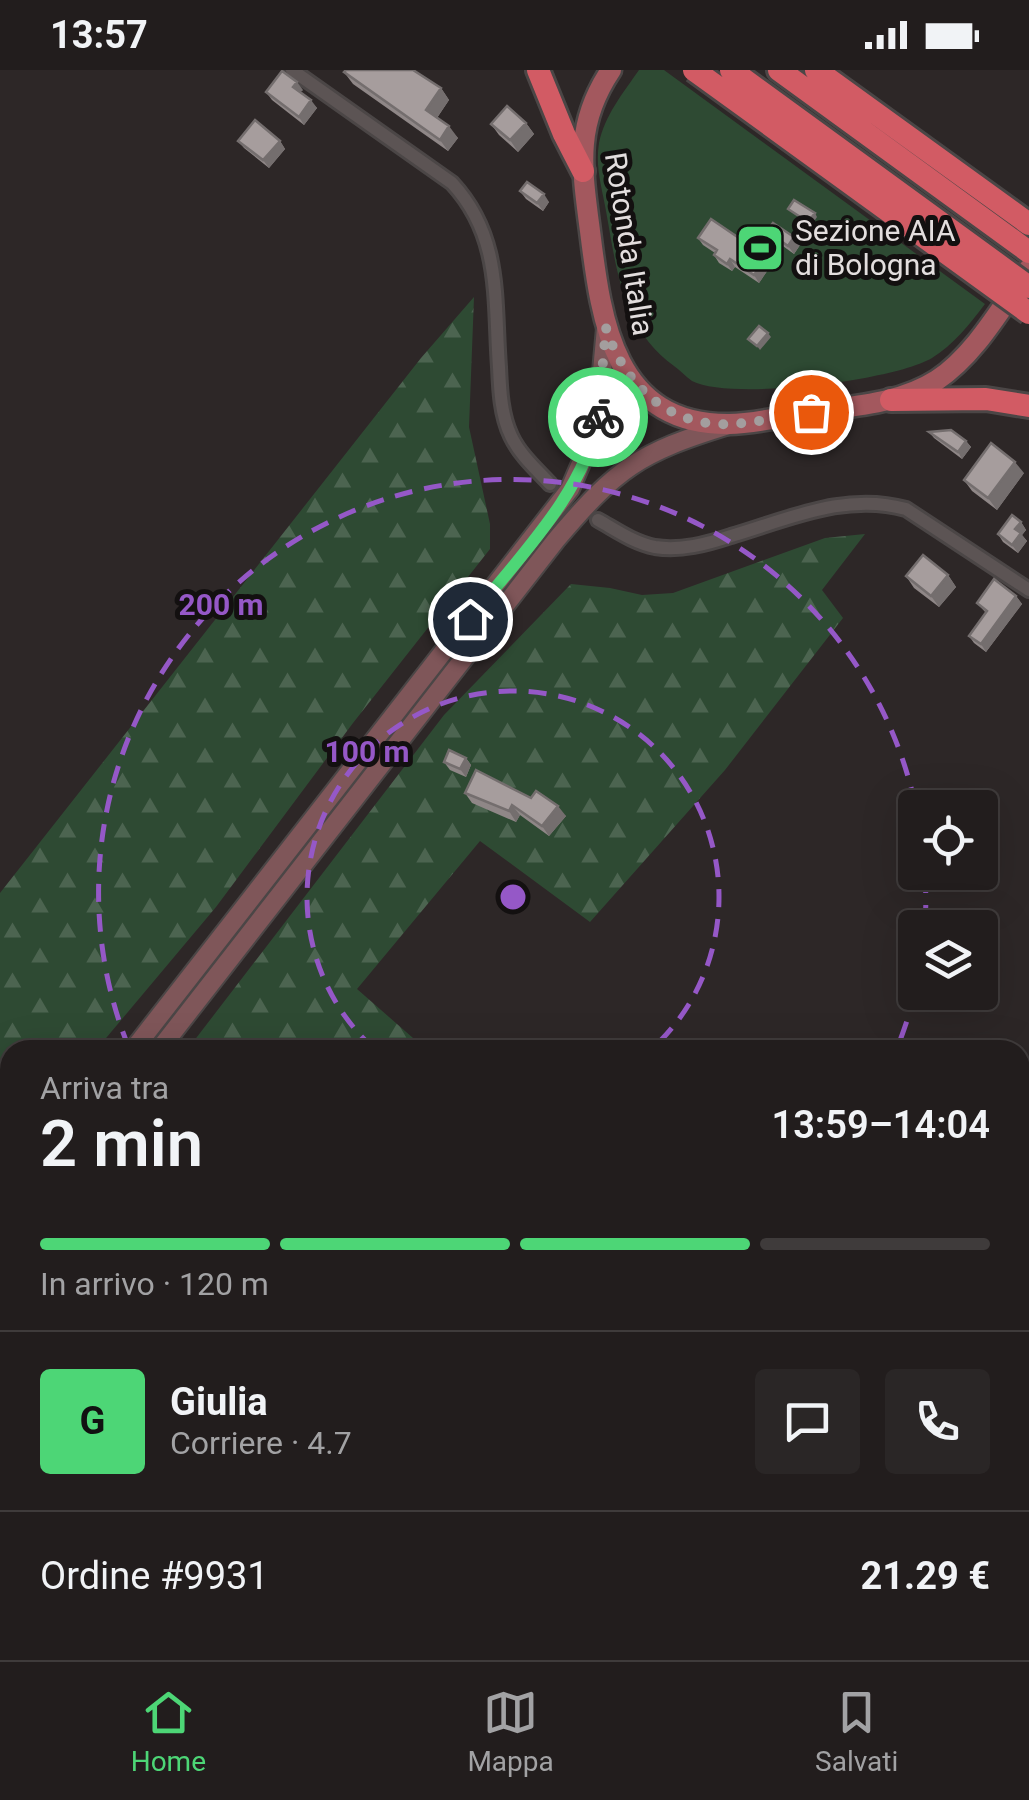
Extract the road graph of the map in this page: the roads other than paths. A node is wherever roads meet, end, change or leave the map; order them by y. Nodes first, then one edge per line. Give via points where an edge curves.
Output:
1 (292, 70) edge
2 (538, 70) edge
3 (611, 70) edge
4 (694, 70) edge
5 (730, 70) edge
6 (779, 70) edge
7 (816, 70) edge
8 (583, 170) junction
9 (1029, 224) edge
10 (1029, 252) edge
11 (1029, 269) edge
12 (1029, 287) edge
13 (1029, 313) edge
14 (606, 328) junction
15 (891, 400) junction
16 (1029, 406) edge
17 (732, 424) junction
18 (550, 484) dead end
19 (598, 520) dead end
20 (1029, 590) edge
21 (141, 1040) edge
22 (167, 1040) edge

1 - 18 street via 452,184 480,220 510,435
2 - 8 highway
3 - 8 main road, Rotonda Italia via 588,112
4 - 13 highway, bridge
5 - 12 highway, bridge
6 - 10 highway
7 - 9 highway
8 - 14 main road, Rotonda Italia
11 - 15 main road, Rotonda Italia via 955,365
14 - 17 main road, Rotonda Italia via 620,364 658,403 695,419
14 - 21 street via 596,426 570,489
15 - 16 highway via 986,399
15 - 17 main road, Rotonda Italia
17 - 22 street via 662,447 598,491
19 - 20 street via 636,541 702,546 841,504 882,502 906,509

